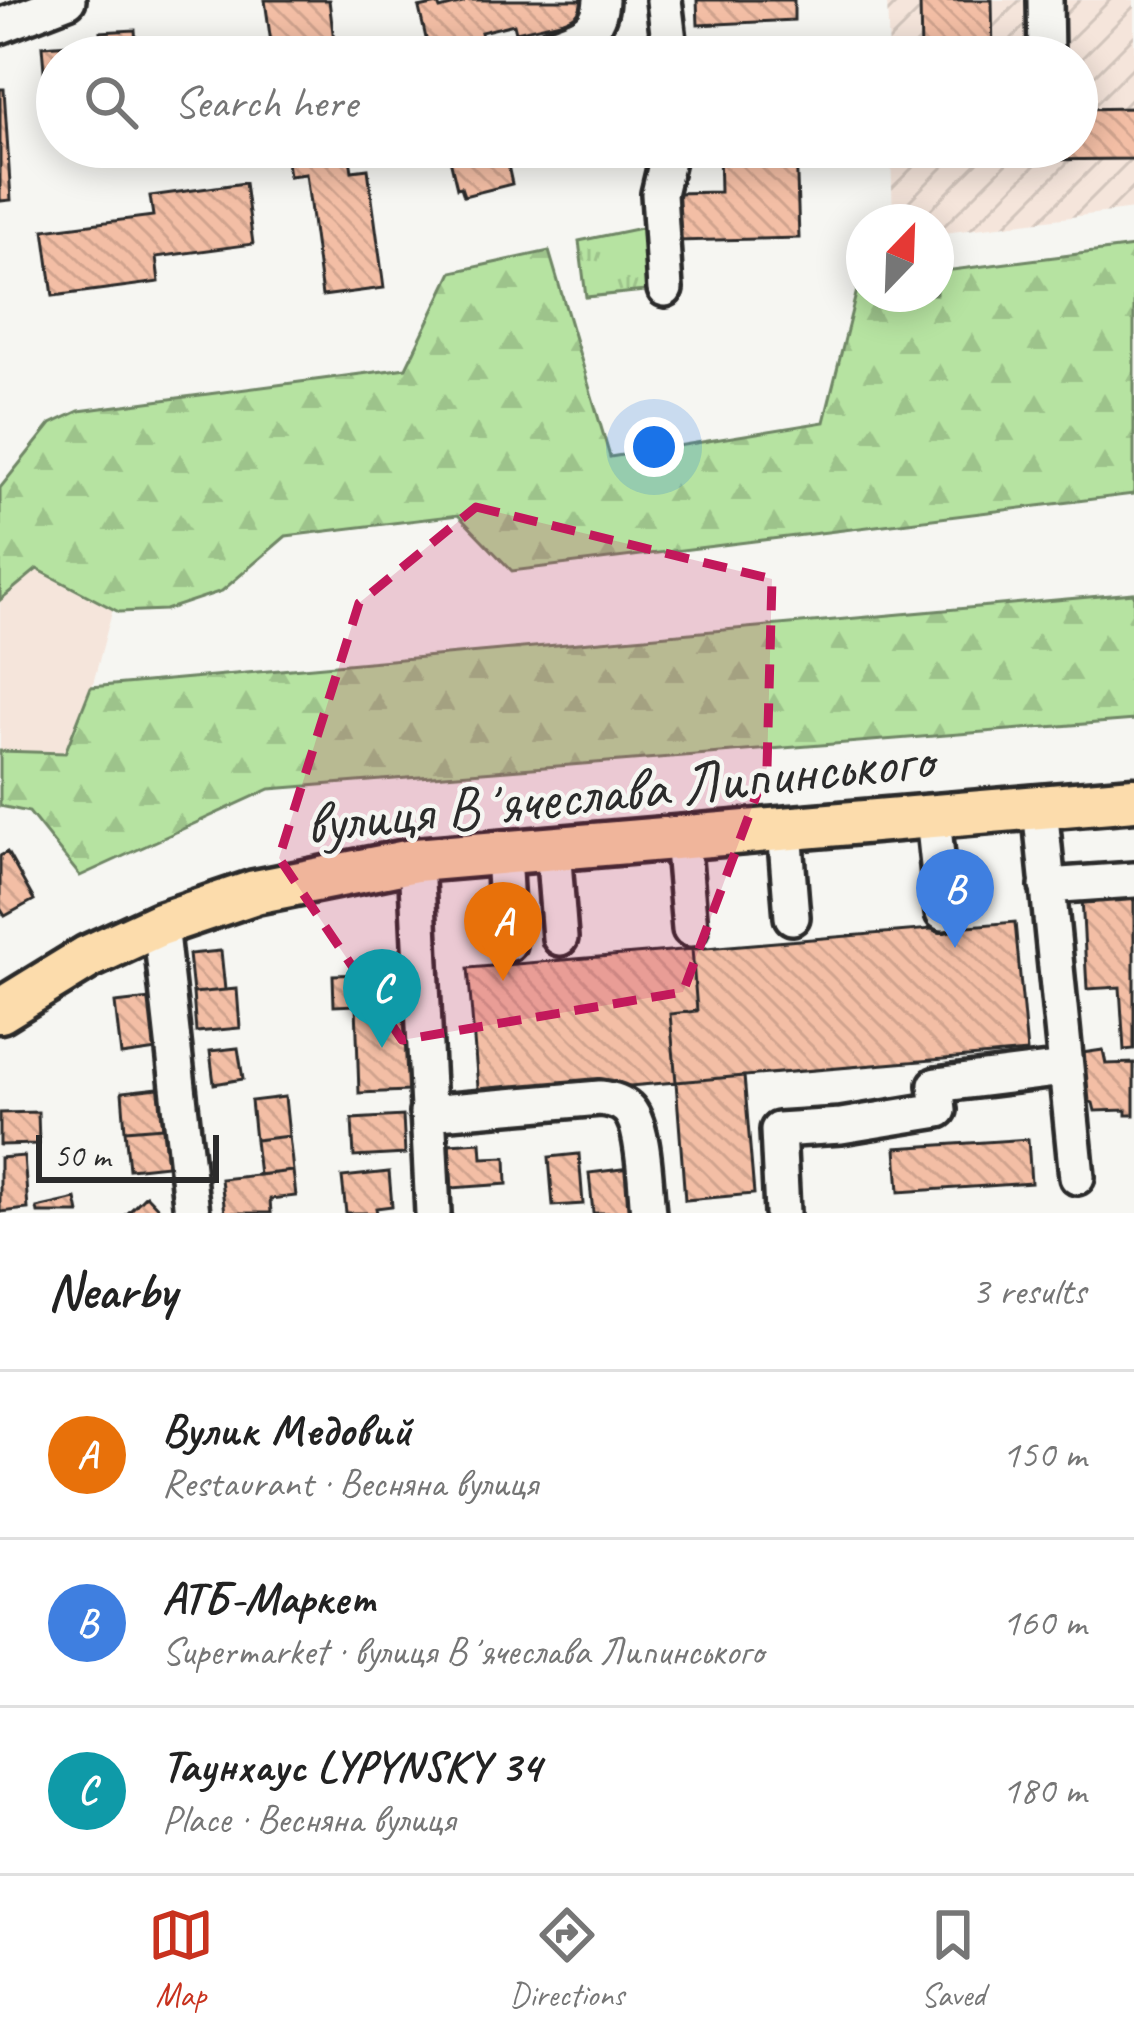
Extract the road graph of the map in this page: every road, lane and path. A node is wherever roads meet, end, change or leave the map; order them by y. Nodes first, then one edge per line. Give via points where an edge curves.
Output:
1 (68, 0) edge
2 (601, 0) edge
3 (664, 0) edge
4 (1045, 0) edge
5 (0, 26) edge
6 (583, 36) edge
7 (668, 36) edge
8 (1046, 36) edge
9 (665, 168) edge
10 (664, 289) dead end
11 (1134, 799) edge
12 (1040, 807) junction
13 (933, 818) junction
14 (785, 830) junction
15 (682, 838) junction
16 (553, 848) junction
17 (503, 853) junction
18 (416, 860) junction
19 (1134, 880) edge
20 (1047, 886) junction
21 (943, 913) dead end
22 (792, 917) dead end
23 (160, 924) junction
24 (690, 929) dead end
25 (560, 938) dead end
26 (508, 944) dead end
27 (0, 1011) edge
28 (1064, 1069) junction
29 (427, 1113) junction
30 (1077, 1178) dead end
31 (192, 1213) edge
32 (434, 1213) edge
33 (648, 1213) edge
34 (782, 1213) edge

1 - 5 street
2 - 6 street via 599,18
3 - 7 street
4 - 8 street
9 - 10 street
11 - 12 main road, вулиця Вʼячеслава Липинського
12 - 13 main road, вулиця Вʼячеслава Липинського
12 - 20 street
13 - 14 main road, вулиця Вʼячеслава Липинського
13 - 21 street
14 - 15 main road, вулиця Вʼячеслава Липинського
14 - 22 street
15 - 16 main road, вулиця Вʼячеслава Липинського
15 - 24 street
16 - 17 main road, вулиця Вʼячеслава Липинського
16 - 25 street
17 - 18 main road, вулиця Вʼячеслава Липинського
17 - 26 street
18 - 23 main road, вулиця Вʼячеслава Липинського via 255,892
18 - 29 street via 412,950
19 - 20 street
20 - 28 street
23 - 27 main road, вулиця Вʼячеслава Липинського
23 - 31 street
28 - 30 street
28 - 34 street via 936,1085 939,1110 778,1130
29 - 32 street
29 - 33 street via 615,1100 638,1131

